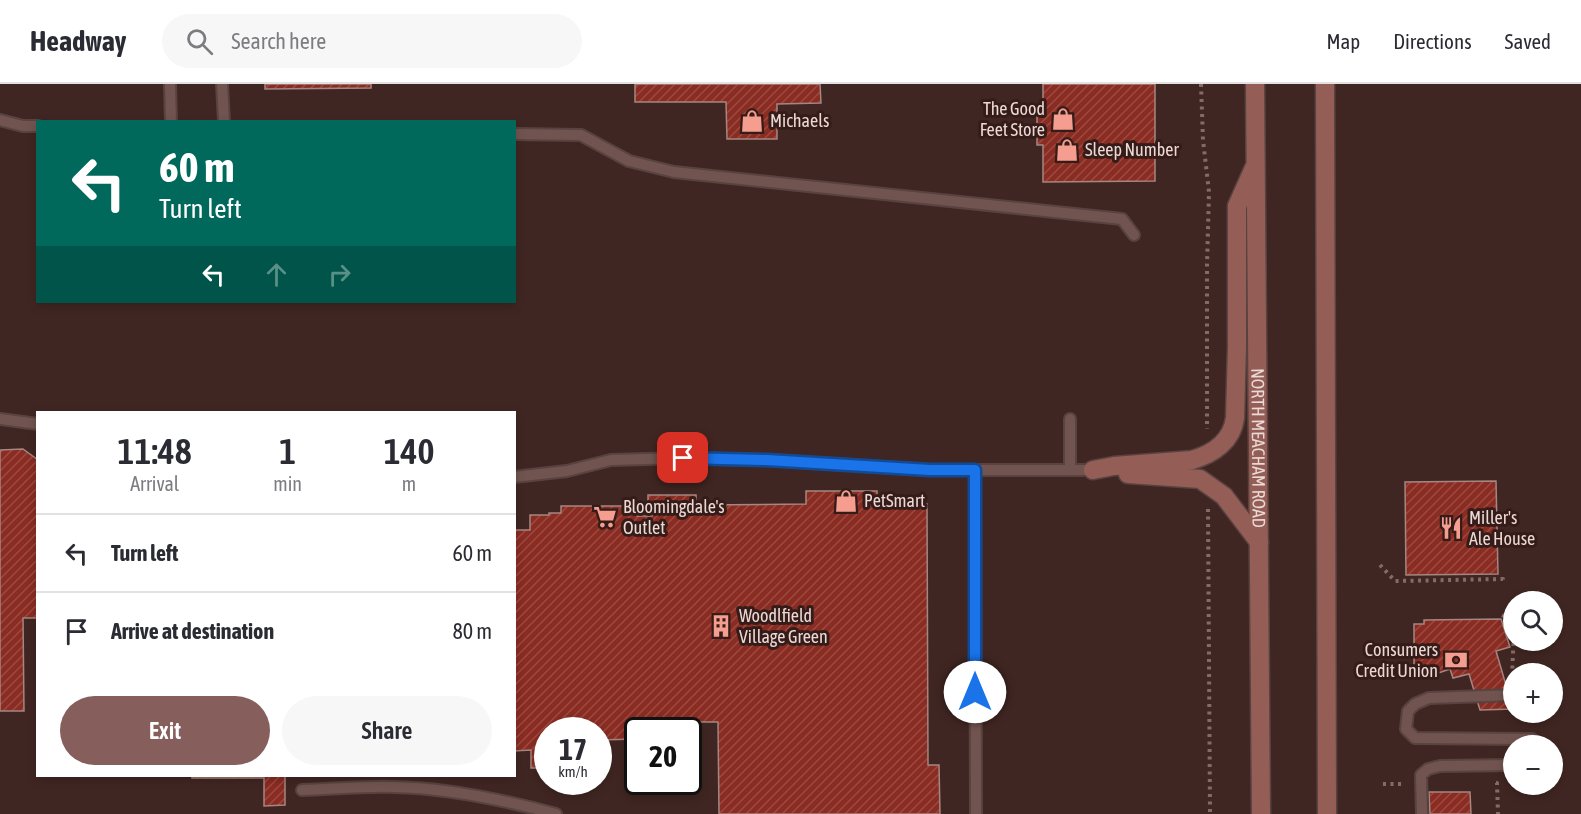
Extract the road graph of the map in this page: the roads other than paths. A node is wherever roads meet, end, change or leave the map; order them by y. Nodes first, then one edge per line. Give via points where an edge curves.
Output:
1 (170, 84) edge
2 (222, 84) edge
3 (1255, 84) edge
4 (1325, 84) edge
5 (0, 120) edge
6 (171, 120) edge
7 (224, 120) edge
8 (36, 126) edge
9 (516, 134) edge
10 (1256, 164) junction
11 (1134, 235) dead end
12 (1070, 418) dead end
13 (0, 419) edge
14 (36, 424) edge
15 (975, 470) junction
16 (1070, 470) junction
17 (1093, 470) junction
18 (516, 477) edge
19 (1259, 542) junction
20 (1503, 695) edge
21 (1503, 739) edge
22 (1503, 765) edge
23 (302, 790) dead end
24 (556, 814) edge
25 (976, 814) edge
26 (1261, 814) edge
27 (1327, 814) edge
28 (1422, 814) edge

1 - 6 lane
2 - 7 lane
3 - 10 main road, NORTH MEACHAM ROAD
4 - 27 main road
5 - 8 lane
9 - 11 lane via 581,135 629,160 675,172 1122,219
10 - 17 main road via 1237,206 1235,418 1227,439 1215,450 1192,460
10 - 19 main road, NORTH MEACHAM ROAD
12 - 16 lane
13 - 14 lane
15 - 16 lane
15 - 18 lane via 683,458 611,460 567,471
15 - 25 lane
16 - 17 lane
17 - 19 main road via 1200,479 1224,496
19 - 26 main road, NORTH MEACHAM ROAD
20 - 21 lane via 1429,698 1408,711 1406,729 1415,738
22 - 28 lane via 1428,769 1421,775
23 - 24 lane via 394,787 442,791

